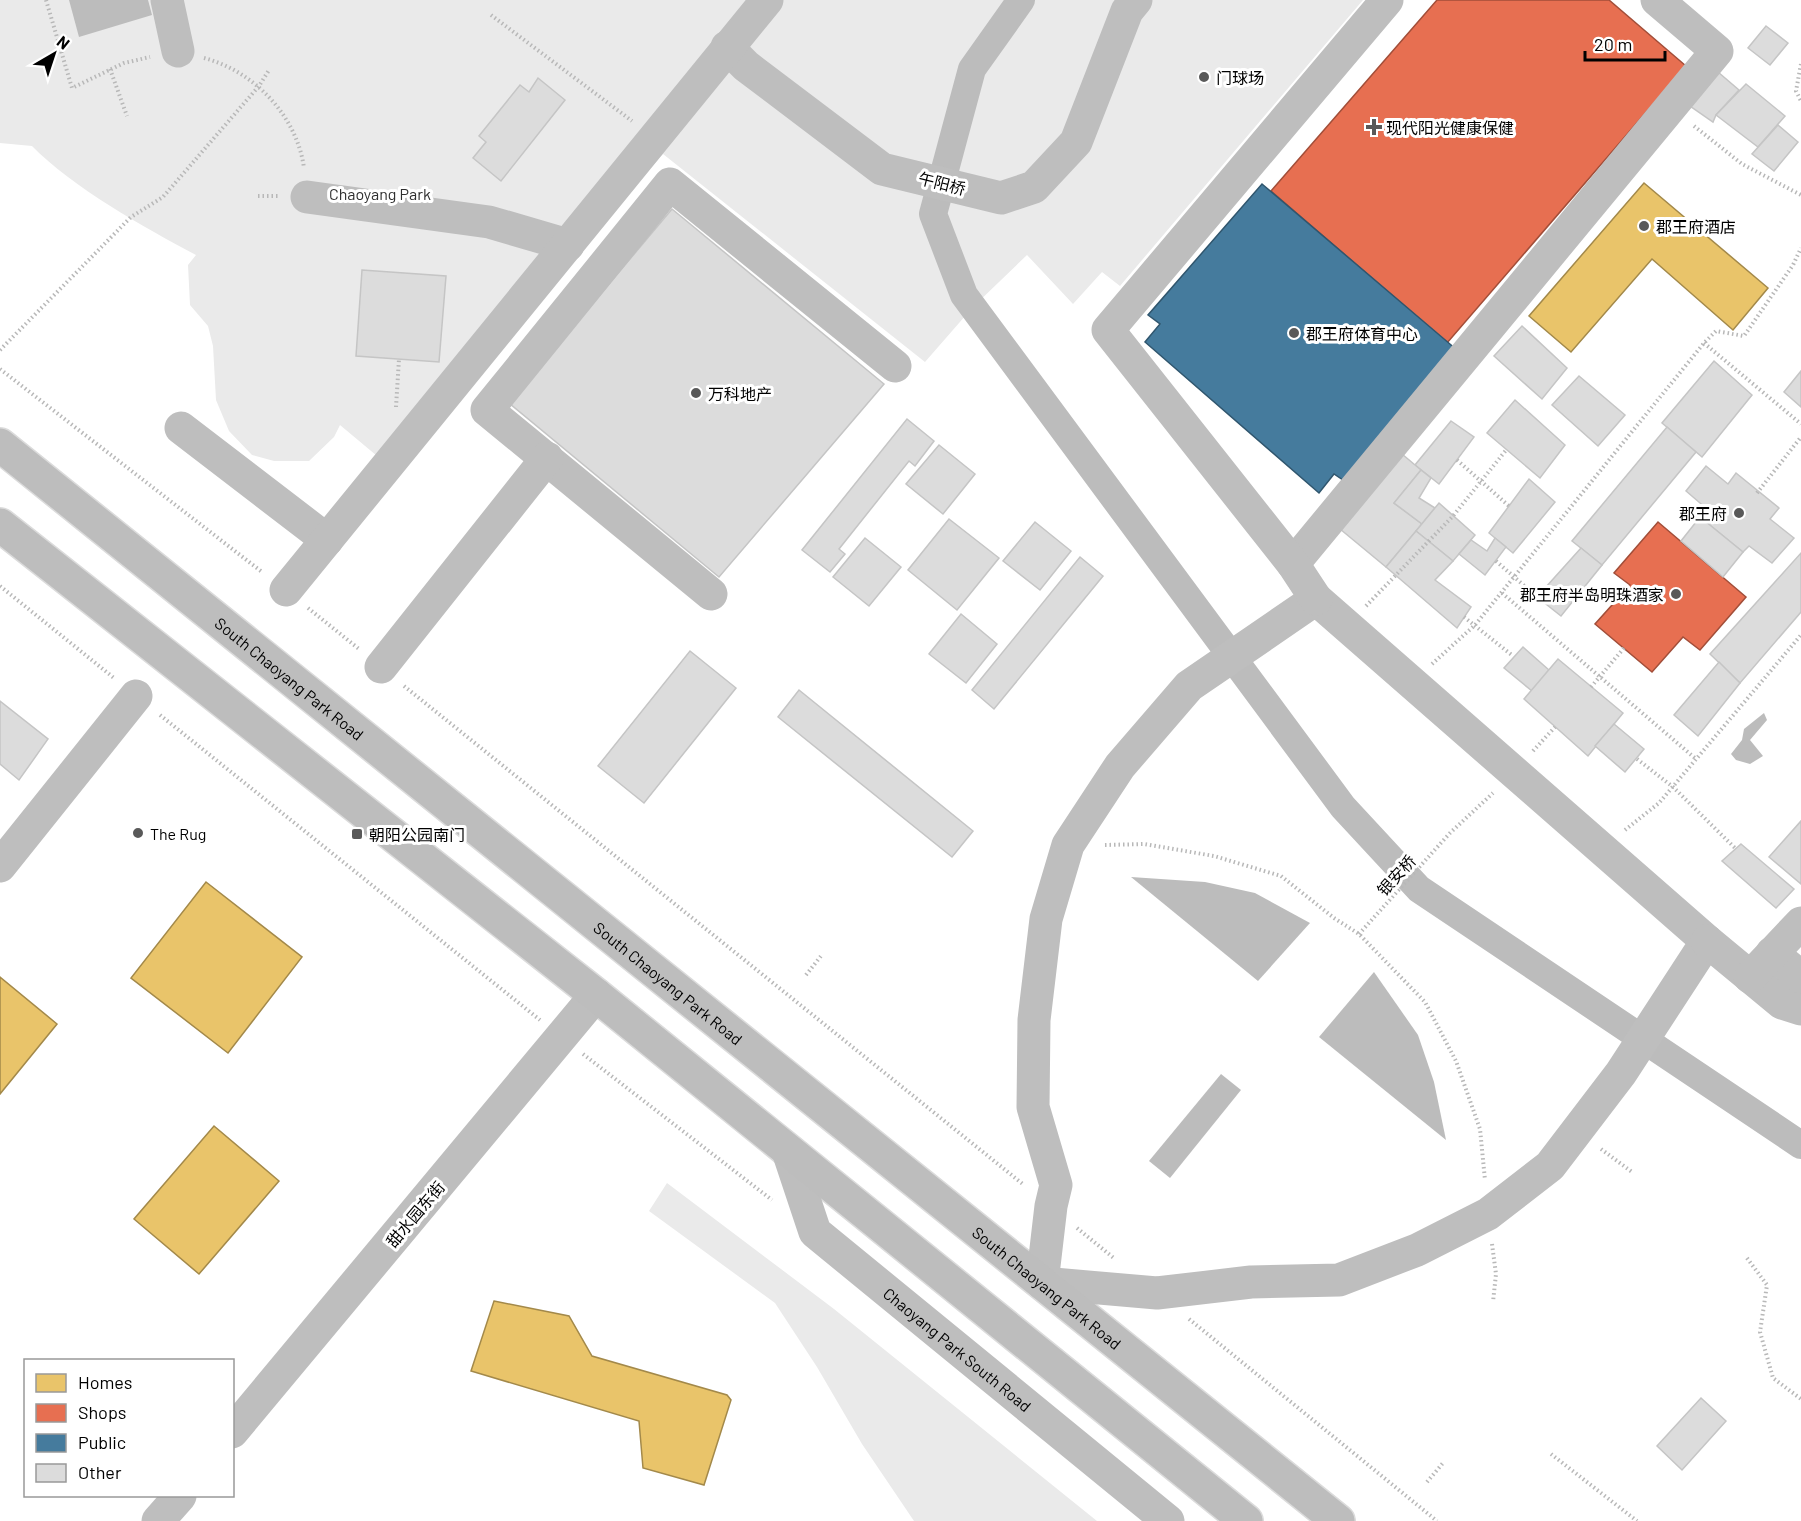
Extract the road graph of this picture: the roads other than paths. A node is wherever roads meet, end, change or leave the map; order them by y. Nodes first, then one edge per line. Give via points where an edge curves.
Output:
1 (167, 0) edge
2 (767, 0) edge
3 (1136, 0) edge
4 (1388, 0) edge
5 (1657, 0) edge
6 (727, 47) junction
7 (178, 51) dead end
8 (308, 197) dead end
9 (568, 245) junction
10 (896, 366) dead end
11 (181, 428) dead end
12 (0, 445) edge
13 (547, 458) junction
14 (0, 525) edge
15 (327, 540) junction
16 (1293, 564) junction
17 (286, 590) road end
18 (711, 594) dead end
19 (1316, 599) junction
20 (381, 667) road end
21 (136, 696) road end
22 (0, 866) edge
23 (1801, 923) edge
24 (1707, 941) junction
25 (1761, 965) junction
26 (1801, 977) edge
27 (596, 995) junction
28 (1801, 1009) edge
29 (788, 1151) junction
30 (1042, 1283) junction
31 (234, 1430) edge
32 (179, 1497) edge
33 (158, 1521) edge
34 (1168, 1521) edge
35 (1246, 1521) edge
36 (1338, 1521) edge

1 - 7 street
2 - 6 street
3 - 6 street, 午阳桥 via 1127,11 1076,142 1034,187 1001,198 882,169 746,66
4 - 16 street via 1108,330
5 - 16 street via 1717,51
6 - 9 street
8 - 9 street via 489,222
9 - 15 street
10 - 13 street via 670,184 487,410
11 - 15 street
12 - 30 main road, South Chaoyang Park Road
13 - 18 street
13 - 20 street
14 - 27 main road
15 - 17 street
16 - 19 street
19 - 24 street
19 - 30 street via 1189,686 1120,766 1068,845 1046,920 1035,1020 1033,1107 1056,1185
21 - 22 street
23 - 25 street
24 - 25 street
24 - 30 street via 1621,1074 1550,1166 1488,1214 1417,1250 1339,1280 1251,1282 1157,1293
25 - 26 street
25 - 28 street via 1782,1003
27 - 29 main road
27 - 31 street, 甜水园东街
29 - 34 street, Chaoyang Park South Road via 815,1232
29 - 35 main road
30 - 36 main road, South Chaoyang Park Road
32 - 33 street

